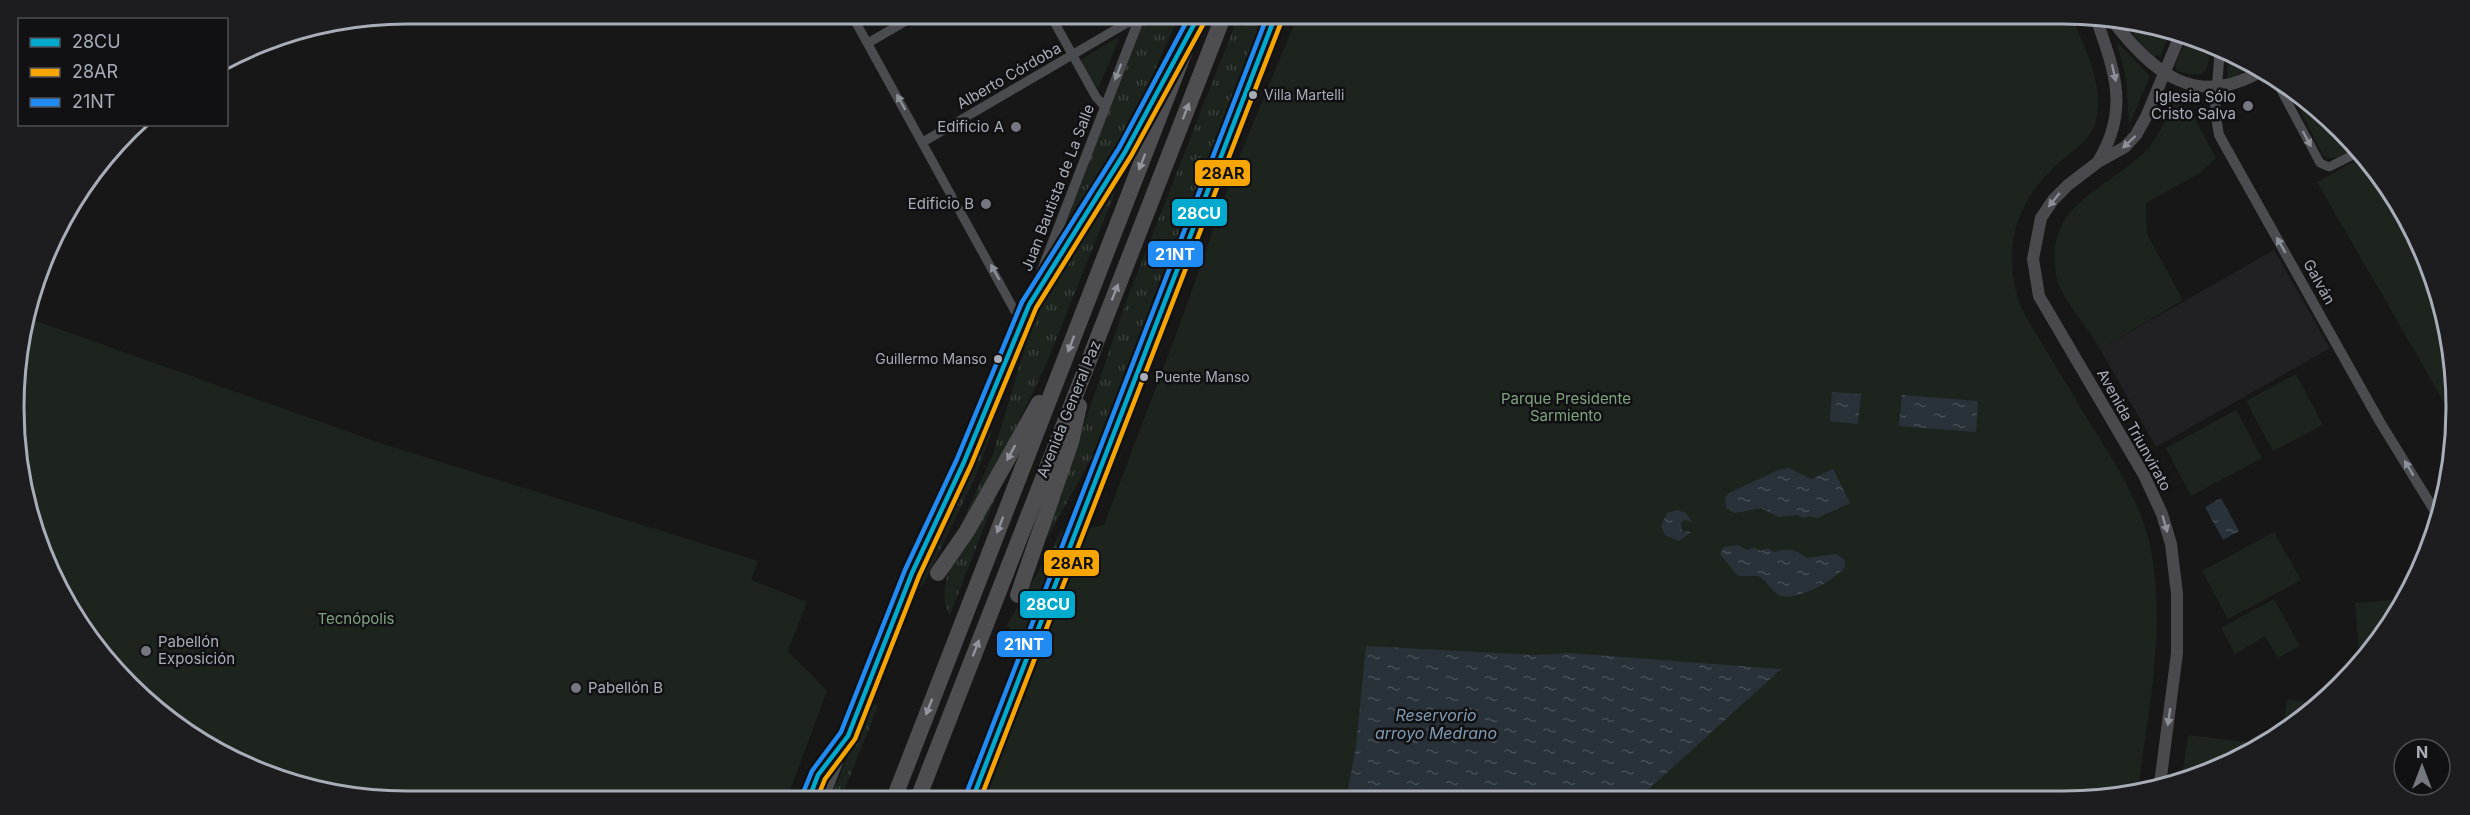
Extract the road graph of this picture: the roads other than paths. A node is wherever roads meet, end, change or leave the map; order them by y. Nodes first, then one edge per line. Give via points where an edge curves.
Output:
1 (857, 24) edge
2 (901, 24) edge
3 (1055, 24) edge
4 (1125, 24) edge
5 (1138, 24) edge
6 (1195, 24) edge
7 (1196, 24) edge
8 (1220, 24) edge
9 (1272, 24) edge
10 (2099, 26) edge
11 (2118, 28) edge
12 (2177, 41) edge
13 (868, 43) junction
14 (1073, 56) junction
15 (2219, 58) edge
16 (2163, 73) junction
17 (2254, 75) edge
18 (2216, 87) junction
19 (2283, 94) edge
20 (1105, 107) junction
21 (923, 142) junction
22 (2352, 156) edge
23 (2098, 162) junction
24 (1029, 305) junction
25 (1022, 324) junction
26 (1086, 366) junction
27 (1062, 367) junction
28 (2433, 508) edge
29 (938, 573) dead end
30 (1018, 595) dead end
31 (2161, 778) edge
32 (827, 791) edge
33 (897, 791) edge
34 (921, 791) edge
35 (975, 791) edge

1 - 13 street
2 - 13 street
3 - 14 street
4 - 14 street, Alberto Córdoba
5 -> 20 street, Juan Bautista de La Salle
6 - 24 highway via 1125,152
7 -> 27 highway, Avenida General Paz
26 -> 8 highway, Avenida General Paz
9 - 35 street
10 -> 23 main road, Avenida Triunvirato via 2115,74 2117,93 2116,123
11 - 16 main road via 2139,54
12 - 16 main road, Avenida Triunvirato
21 -> 13 street
14 - 20 street
14 - 21 street, Alberto Córdoba
15 - 18 street, Galván
16 - 18 main road via 2183,82
16 -> 23 main road, Avenida Triunvirato via 2136,135 2125,147
17 - 18 main road via 2238,84
28 -> 18 street, Galván via 2230,156 2216,124
19 -> 22 street via 2320,163 2329,167
20 - 24 street, Juan Bautista de La Salle
25 -> 21 street
23 -> 31 main road, Avenida Triunvirato via 2053,200 2041,218 2035,237 2034,277 2048,313 2154,493 2171,544 2177,594 2177,653
24 - 25 street, Juan Bautista de La Salle
25 - 32 street, Juan Bautista de La Salle via 912,573
26 - 30 highway via 1071,442
34 -> 26 highway, Avenida General Paz
27 -> 29 highway via 967,531
27 -> 33 highway, Avenida General Paz

